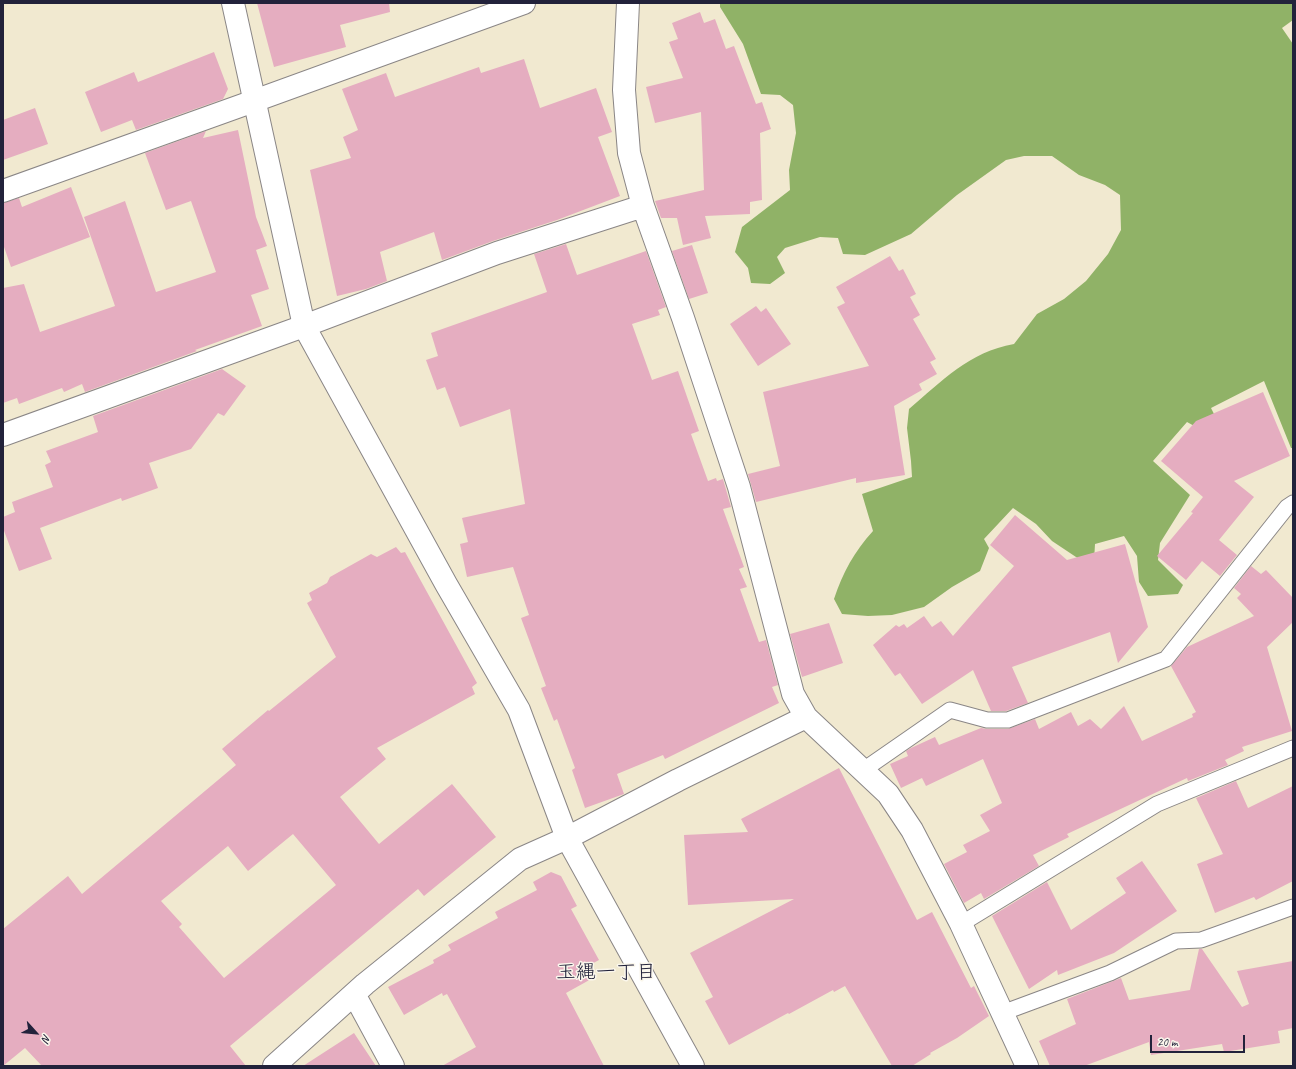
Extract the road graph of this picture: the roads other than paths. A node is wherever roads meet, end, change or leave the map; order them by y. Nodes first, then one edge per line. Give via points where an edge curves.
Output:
1 (233, 3) edge
2 (524, 3) edge
3 (628, 3) edge
4 (254, 101) junction
5 (3, 191) edge
6 (643, 206) junction
7 (304, 326) junction
8 (3, 434) edge
9 (1293, 503) edge
10 (806, 717) junction
11 (1290, 752) edge
12 (862, 771) junction
13 (567, 838) junction
14 (1293, 907) edge
15 (961, 924) junction
16 (354, 994) junction
17 (1002, 1013) junction
18 (274, 1066) edge
19 (393, 1066) edge
20 (693, 1066) edge
21 (1027, 1066) edge

1 - 4 street
2 - 4 street
3 - 6 street via 624,90 629,153
4 - 5 street
4 - 7 street
6 - 7 street via 497,253
6 - 10 street via 739,486 793,694
7 - 8 street
7 - 13 street via 446,584 519,710
9 - 12 lane via 1287,507 1166,659 1008,720 987,720 950,710
10 - 12 street
10 - 13 street
11 - 15 lane via 1157,804
12 - 15 street via 888,794 912,830
13 - 16 street via 520,860
13 - 20 street
14 - 17 lane via 1201,940 1176,941 1110,973
15 - 17 street
16 - 18 street
16 - 19 street
17 - 21 street

